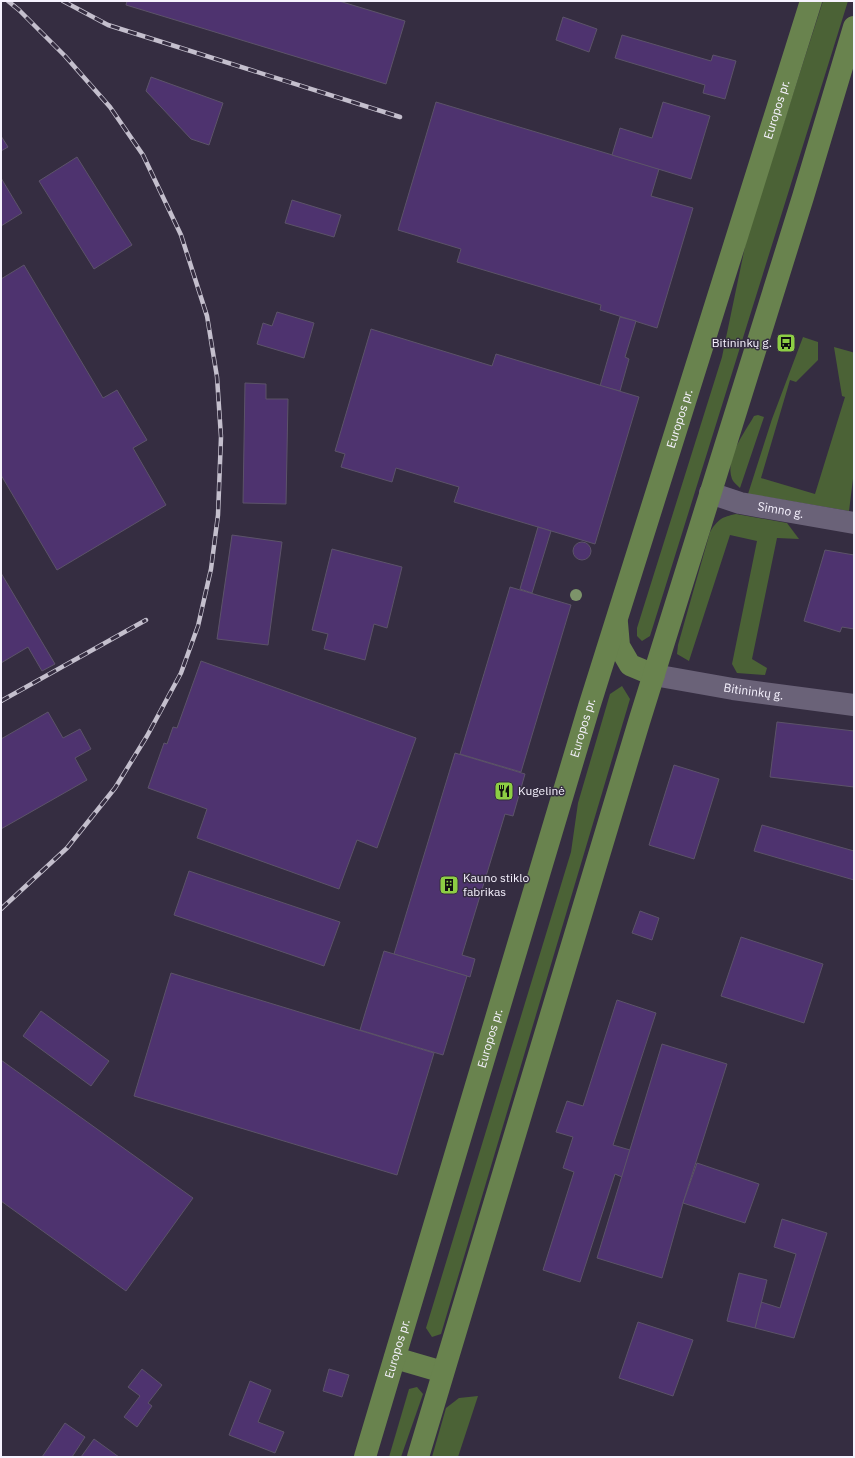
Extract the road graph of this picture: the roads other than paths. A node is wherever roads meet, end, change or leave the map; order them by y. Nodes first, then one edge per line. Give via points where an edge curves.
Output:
1 (811, 1) edge
2 (854, 27) edge
3 (710, 493) junction
4 (854, 523) edge
5 (617, 620) junction
6 (654, 675) junction
7 (854, 705) edge
8 (395, 1358) junction
9 (443, 1372) junction
10 (364, 1457) edge
11 (418, 1457) edge

1 - 5 main road, Europos pr.
2 - 3 main road
3 - 4 street, Simno g. via 740,503
3 - 6 main road
5 - 6 main road via 619,646 630,665
5 - 8 main road, Europos pr.
6 - 7 street, Bitininkų g. via 733,689
6 - 9 main road
8 - 9 main road
8 - 10 main road, Europos pr.
9 - 11 main road

